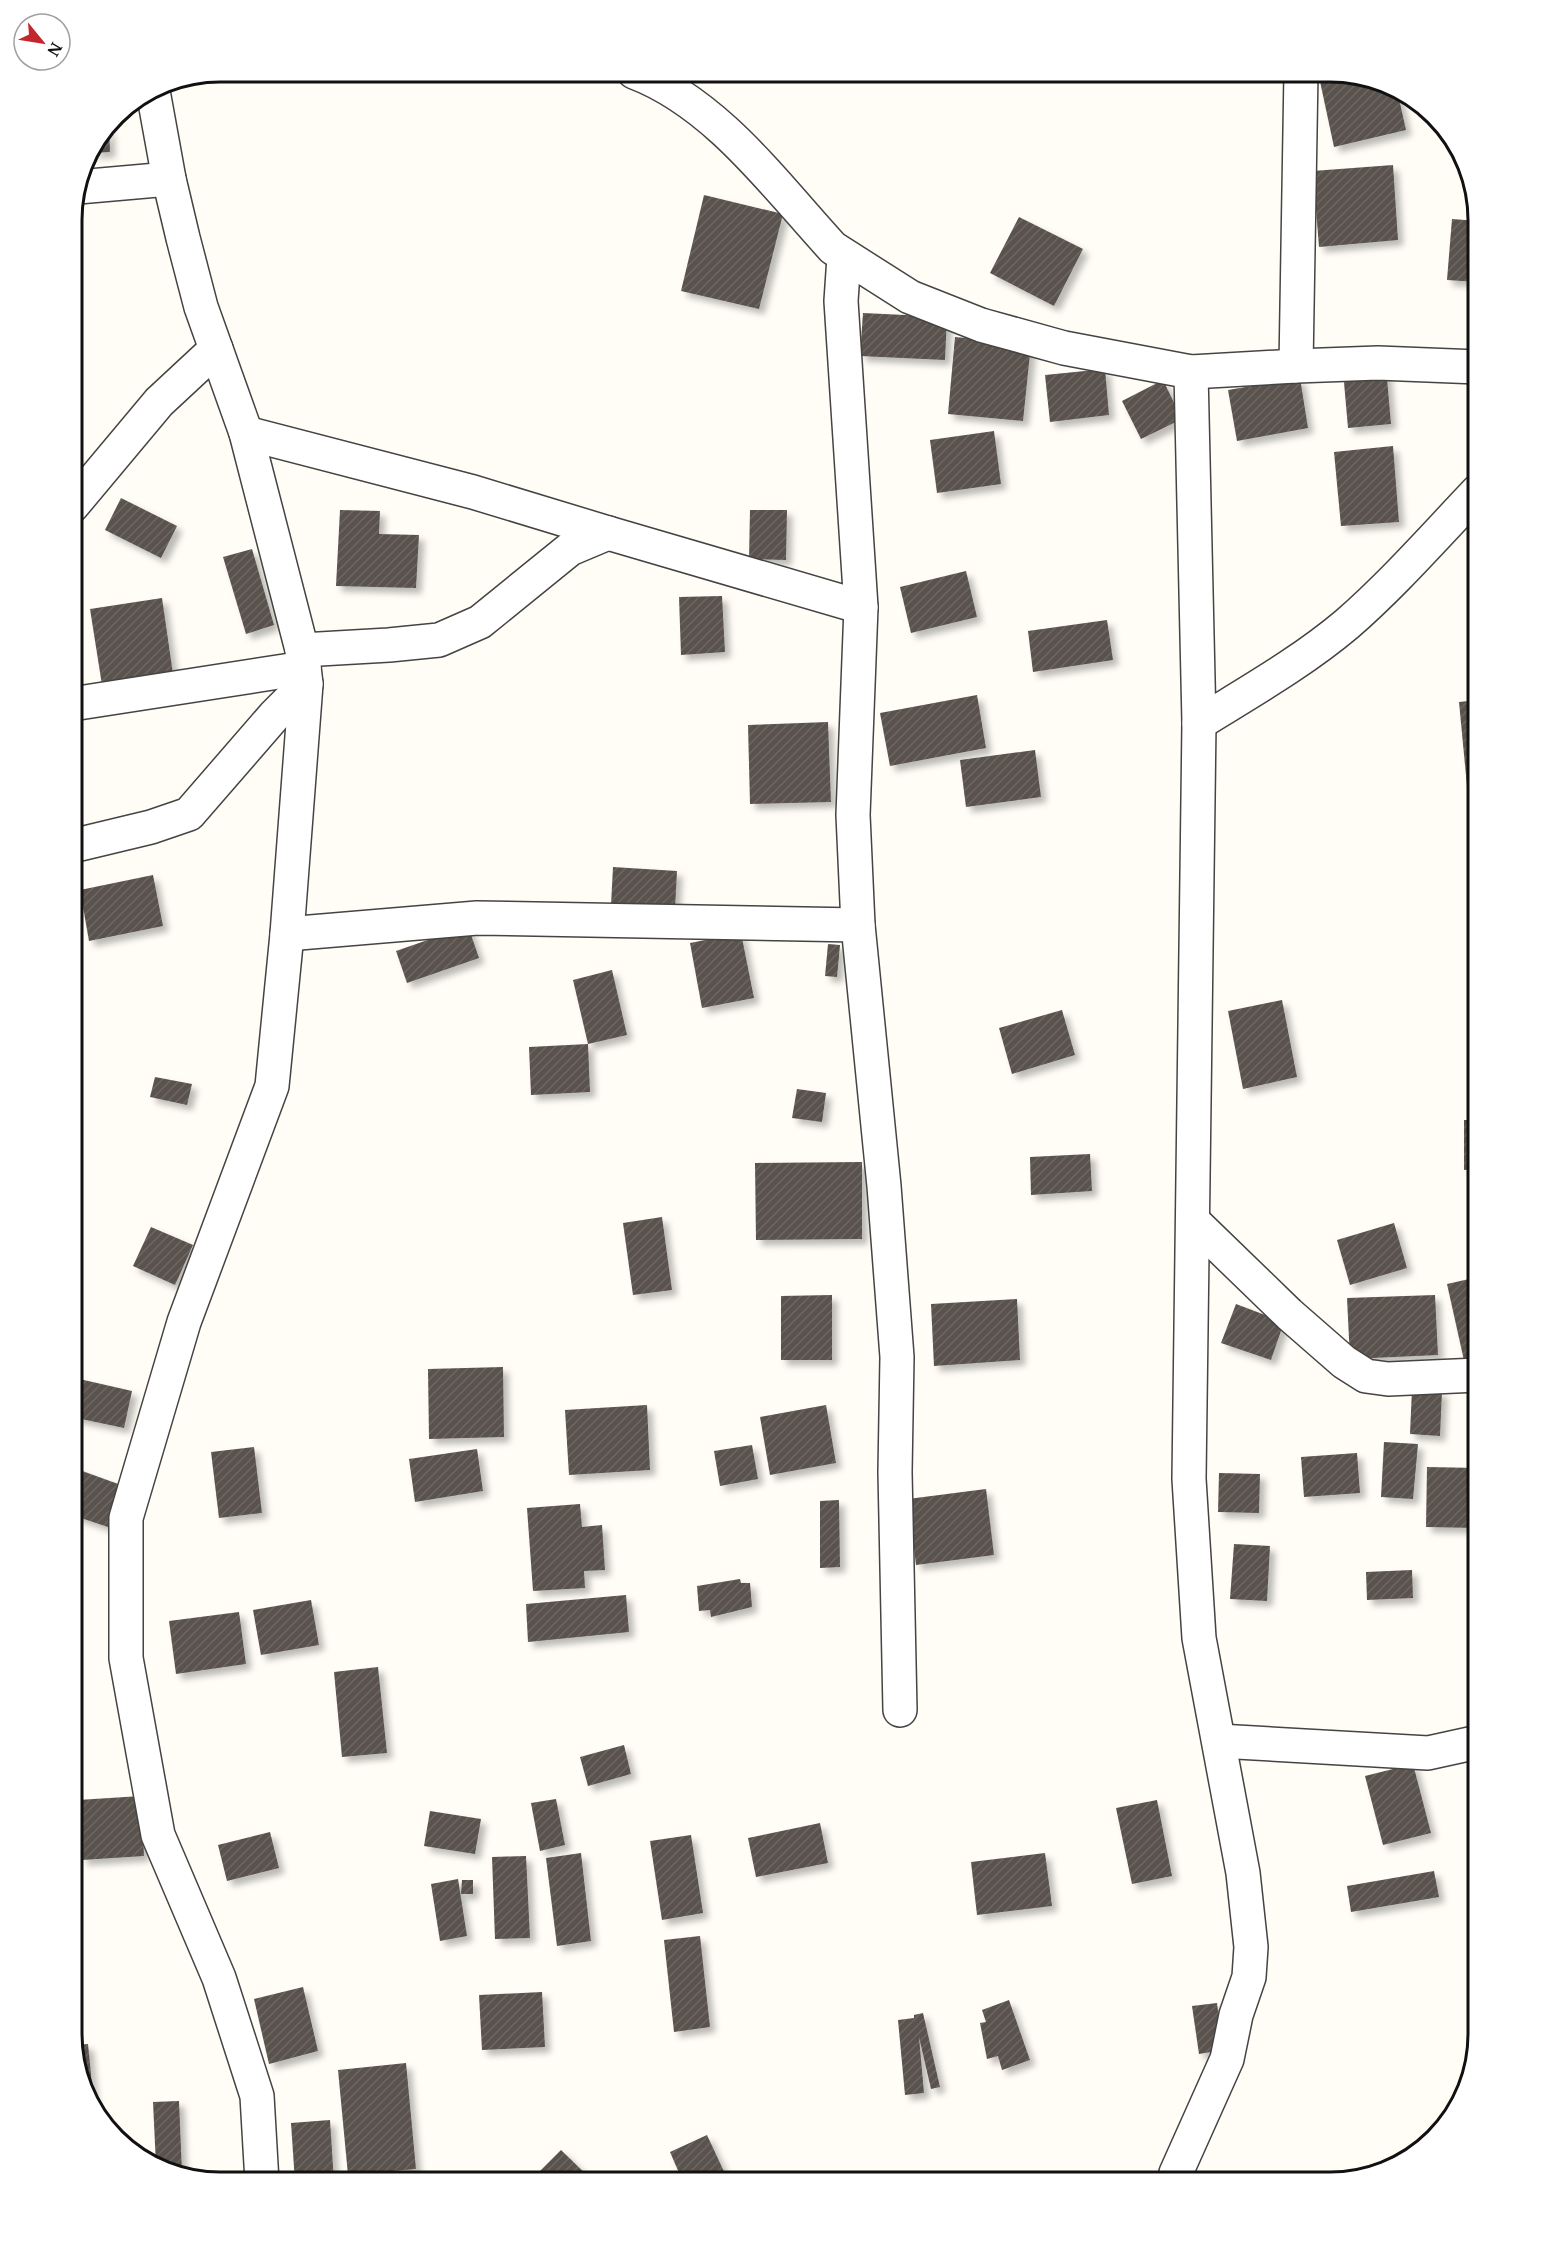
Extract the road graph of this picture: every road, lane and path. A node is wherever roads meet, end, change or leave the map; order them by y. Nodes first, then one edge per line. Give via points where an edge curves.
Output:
1 (660, 83) edge
2 (1301, 83) edge
3 (155, 100) edge
4 (169, 179) junction
5 (87, 186) edge
6 (844, 257) junction
7 (216, 349) junction
8 (1296, 366) junction
9 (1468, 367) edge
10 (1191, 372) junction
11 (246, 433) junction
12 (83, 493) edge
13 (1468, 502) edge
14 (608, 533) junction
15 (861, 606) junction
16 (304, 668) junction
17 (83, 702) edge
18 (1199, 723) junction
19 (83, 843) edge
20 (858, 925) junction
21 (288, 934) junction
22 (1193, 1221) junction
23 (1468, 1375) edge
24 (900, 1710) dead end
25 (1219, 1741) junction
26 (1468, 1744) edge
27 (261, 2171) edge
28 (1177, 2172) edge

1 - 6 street via 698,108 731,137
2 - 8 street
3 - 4 street
4 - 5 street
4 - 7 street via 201,308
6 - 10 street via 910,297 981,325 1064,348
6 - 15 street via 841,301
7 - 11 street
7 - 12 street via 159,402
8 - 9 street via 1378,363
8 - 10 street
10 - 18 street
11 - 14 street via 473,492
11 - 16 street
13 - 18 street via 1396,580 1345,625 1291,665
14 - 15 street
14 - 16 street via 570,549 480,622 439,640 388,645
15 - 20 street via 853,815
16 - 17 street
16 - 19 street via 274,716 189,814
16 - 21 street
18 - 22 street
20 - 21 street via 477,918
20 - 24 street via 897,1357
21 - 27 street via 272,1086 184,1322 126,1518 126,1658 158,1835 219,1978 257,2097
22 - 23 street via 1289,1314 1366,1376 1388,1379
22 - 25 street via 1189,1479 1199,1638
25 - 26 street via 1428,1753
25 - 28 street via 1243,1873 1251,1947 1249,1977 1227,2059

